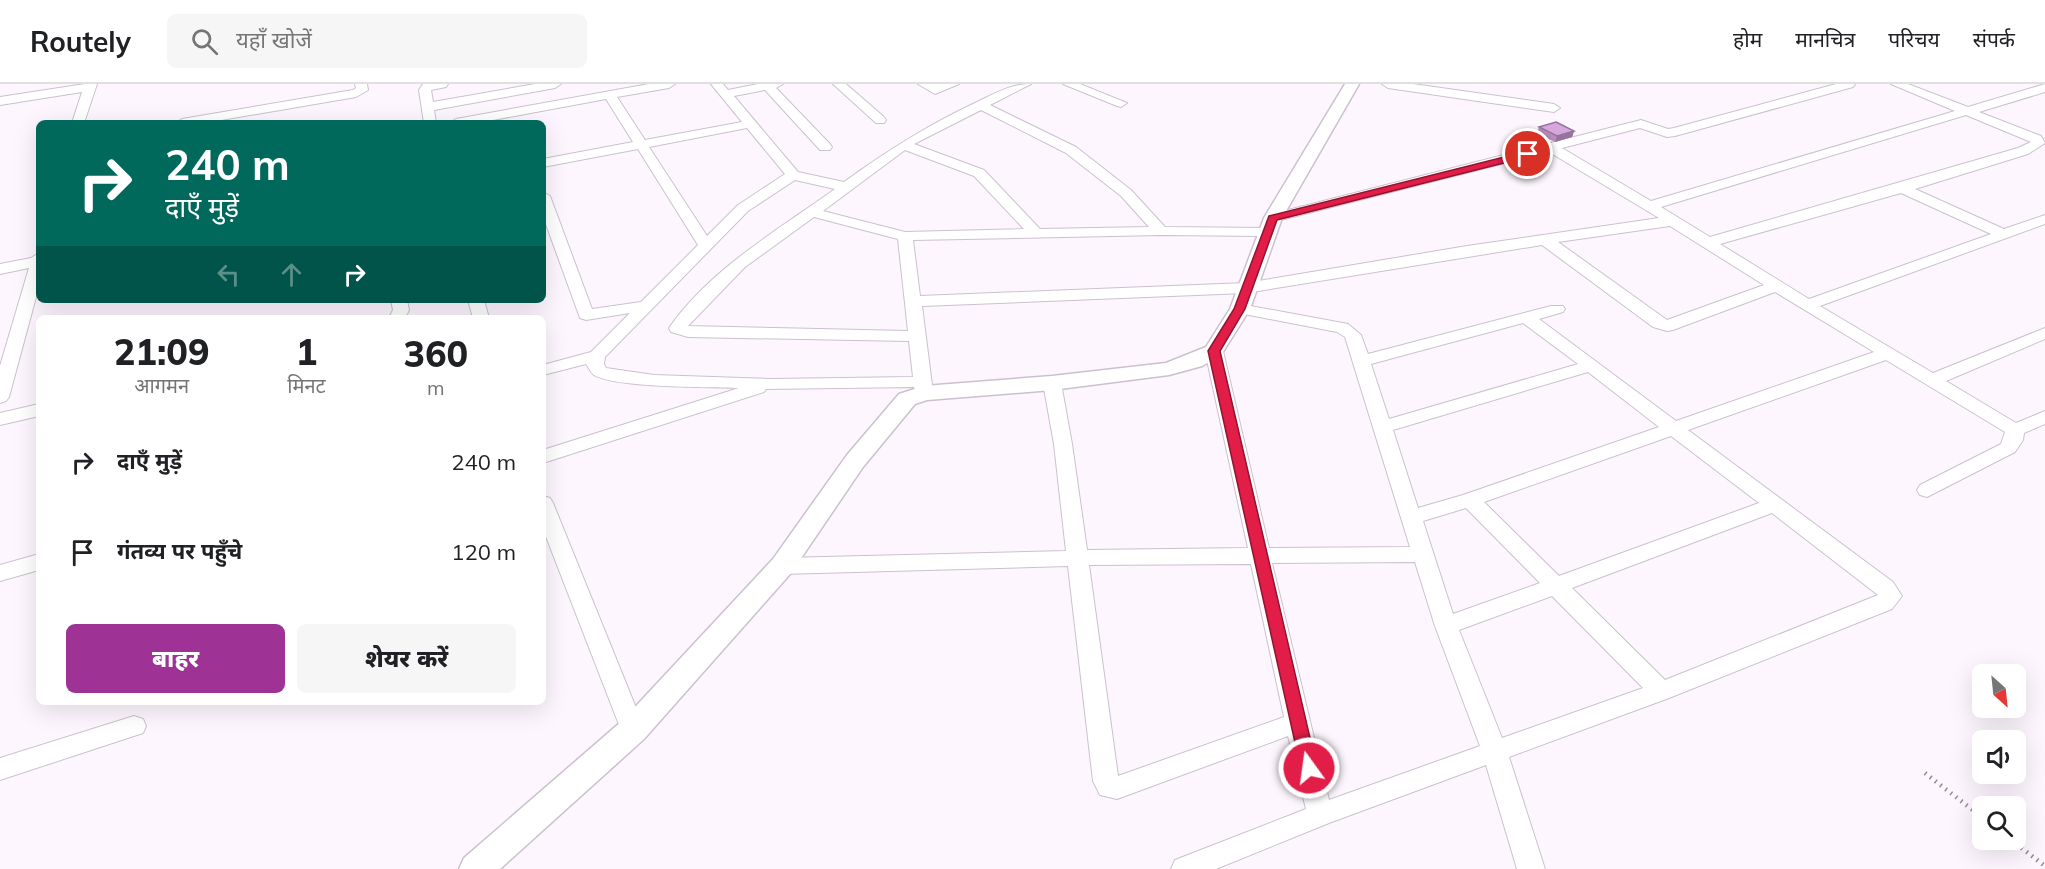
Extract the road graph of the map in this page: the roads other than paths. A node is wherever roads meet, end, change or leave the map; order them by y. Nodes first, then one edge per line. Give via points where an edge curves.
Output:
1 (361, 84) edge
2 (442, 84) edge
3 (555, 84) edge
4 (669, 84) edge
5 (839, 84) edge
6 (924, 84) edge
7 (953, 84) edge
8 (1024, 84) edge
9 (1069, 84) edge
10 (1352, 84) edge
11 (1388, 84) edge
12 (1849, 84) edge
13 (1897, 84) edge
14 (772, 85) edge
15 (90, 86) edge
16 (2011, 87) dead end
17 (2045, 88) edge
18 (721, 89) edge
19 (2028, 93) junction
20 (610, 95) junction
21 (0, 102) edge
22 (1121, 104) dead end
23 (981, 105) junction
24 (428, 107) junction
25 (1554, 108) dead end
26 (1967, 111) junction
27 (514, 118) edge
28 (79, 120) edge
29 (199, 120) edge
30 (430, 120) edge
31 (491, 120) edge
32 (880, 120) dead end
33 (749, 124) junction
34 (642, 144) junction
35 (904, 145) junction
36 (825, 147) dead end
37 (1552, 148) junction
38 (546, 163) edge
39 (793, 175) junction
40 (846, 187) junction
41 (1902, 188) junction
42 (546, 204) edge
43 (1650, 206) junction
44 (810, 212) junction
45 (2045, 219) edge
46 (1672, 221) junction
47 (1270, 225) junction
48 (1161, 231) junction
49 (1036, 233) junction
50 (2004, 234) junction
51 (905, 236) junction
52 (1544, 240) junction
53 (1706, 243) junction
54 (706, 246) junction
55 (36, 261) edge
56 (0, 269) edge
57 (36, 270) edge
58 (1777, 286) junction
59 (1243, 298) junction
60 (914, 301) junction
61 (1807, 305) junction
62 (646, 306) junction
63 (1557, 309) dead end
64 (1526, 317) junction
65 (2045, 333) edge
66 (917, 336) junction
67 (1214, 351) junction
68 (1888, 353) junction
69 (597, 356) junction
70 (1362, 361) junction
71 (1591, 366) junction
72 (546, 369) edge
73 (1932, 380) junction
74 (1052, 383) junction
75 (771, 384) junction
76 (924, 387) junction
77 (0, 396) edge
78 (36, 411) edge
79 (0, 419) edge
80 (2044, 419) edge
81 (1383, 427) junction
82 (1675, 429) junction
83 (2014, 430) junction
84 (546, 456) edge
85 (1927, 490) dead end
86 (1470, 500) junction
87 (1775, 505) junction
88 (546, 511) edge
89 (1412, 517) junction
90 (1259, 554) junction
91 (1424, 554) junction
92 (1079, 558) junction
93 (36, 563) edge
94 (782, 566) junction
95 (0, 573) edge
96 (1556, 586) junction
97 (1446, 626) junction
98 (1661, 691) junction
99 (1297, 722) junction
100 (134, 726) dead end
101 (633, 730) junction
102 (1494, 750) junction
103 (0, 769) edge
104 (1320, 815) junction
105 (476, 869) edge
106 (1185, 869) edge
107 (1531, 869) edge

1 - 29 street via 362,90 356,93
2 - 24 street via 425,90
3 - 24 street
4 - 20 street
5 - 32 street
6 - 7 street via 935,90
8 - 23 street
9 - 22 street
10 - 47 street
11 - 25 street
12 - 37 street via 1675,132 1641,124
13 - 26 street
14 - 18 street
14 - 36 street
15 - 21 street
15 - 28 street
16 - 19 street
17 - 19 street
18 - 33 street
19 - 26 street
20 - 27 street
20 - 34 street
23 - 35 street
23 - 48 street via 1071,150 1126,193
24 - 30 street
26 - 41 street via 2038,143
26 - 43 street
27 - 31 street
33 - 34 street
33 - 39 street
34 - 38 street
34 - 54 street
35 - 40 street
35 - 49 street via 979,173
37 - 43 street
37 - 47 street
39 - 40 street
39 - 54 street via 743,208
40 - 44 street
41 - 50 street
41 - 53 street
42 - 62 street via 586,315
43 - 46 street
44 - 51 street
44 - 66 street via 740,264 677,328 688,333
45 - 50 street
46 - 52 street
46 - 53 street
47 - 48 street
47 - 59 street
48 - 49 street
49 - 51 street
50 - 61 street
51 - 60 street
52 - 58 street via 1667,326
52 - 59 street
53 - 58 street
54 - 62 street
55 - 56 street
57 - 77 street
58 - 61 street
59 - 60 street
59 - 67 street
59 - 70 street via 1342,328 1353,335
60 - 66 street
61 - 68 street
62 - 69 street
63 - 64 street
64 - 70 street
64 - 71 street
65 - 73 street
66 - 76 street
67 - 74 street via 1169,369
67 - 90 street
68 - 73 street
68 - 82 street
69 - 72 street
69 - 75 street via 595,364 599,371 609,375
70 - 81 street
71 - 81 street
71 - 82 street
73 - 83 street
74 - 76 street
74 - 92 street
75 - 76 street
75 - 84 street
76 - 94 street via 900,405 855,461
78 - 79 street
80 - 83 street
81 - 89 street
82 - 86 street
82 - 87 street
83 - 85 street via 2014,440 2008,448
86 - 89 street
86 - 96 street
87 - 96 street
87 - 98 street via 1891,596 1884,603
88 - 101 street
89 - 91 street
90 - 91 street
90 - 92 street
90 - 99 street
91 - 97 street
92 - 94 street
92 - 99 street via 1109,787 1116,788
93 - 95 street
94 - 101 street
96 - 97 street
96 - 98 street
97 - 102 street
98 - 102 street
99 - 104 street
100 - 103 street
101 - 105 street
102 - 104 street
102 - 107 street
104 - 106 street

